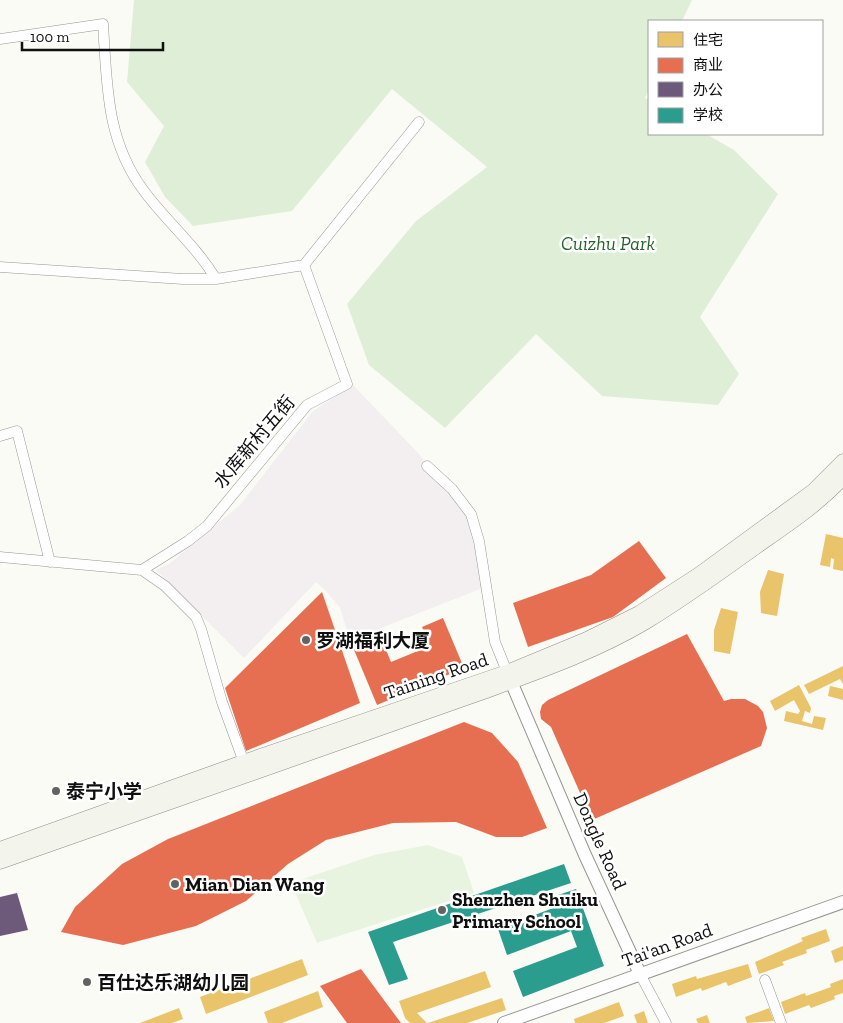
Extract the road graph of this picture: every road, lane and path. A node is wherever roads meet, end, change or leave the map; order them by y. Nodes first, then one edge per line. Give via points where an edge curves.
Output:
1 (0, 39) edge
2 (419, 122) dead end
3 (304, 265) junction
4 (0, 267) edge
5 (216, 279) junction
6 (0, 436) edge
7 (427, 466) dead end
8 (842, 469) edge
9 (0, 557) edge
10 (50, 562) junction
11 (142, 570) junction
12 (509, 677) junction
13 (245, 768) junction
14 (0, 850) edge
15 (0, 862) edge
16 (843, 902) edge
17 (640, 974) junction
18 (765, 980) dead end
19 (504, 1023) edge
20 (666, 1023) edge
21 (780, 1023) edge

1 - 5 street via 103,24 110,113 116,141 127,167 161,212 203,257
2 - 3 street
3 - 5 street
3 - 11 street, 水库新村五街 via 347,384 307,405 206,526
4 - 5 street via 183,280
6 - 10 street via 17,431
7 - 12 street via 464,503 473,520 495,642
8 - 12 main road, Taining Road via 819,500 705,584 645,622 556,666
9 - 10 street
10 - 11 street
11 - 13 street via 165,586 196,617
12 - 13 main road, Taining Road
12 - 17 street, Dongle Road
13 - 14 main road, Taining Road
13 - 15 main road, Taining Road
16 - 17 street, Tai'an Road
17 - 19 street, Tai'an Road
17 - 20 street, Dongle Road
18 - 21 street

